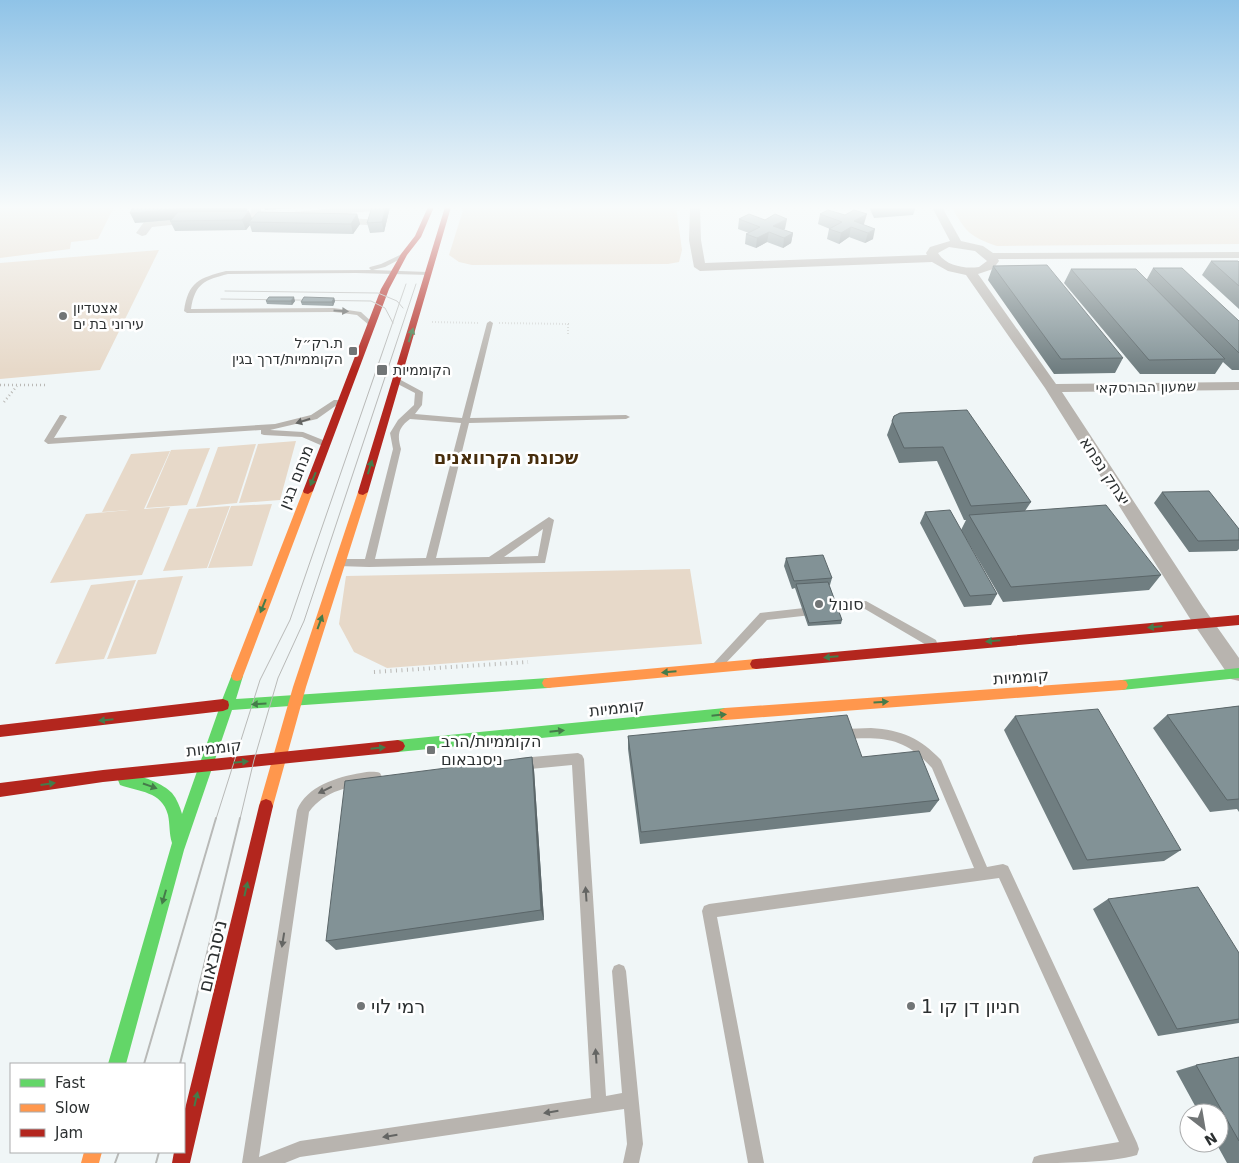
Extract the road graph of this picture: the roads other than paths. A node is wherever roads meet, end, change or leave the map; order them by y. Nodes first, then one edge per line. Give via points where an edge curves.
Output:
1 (391, 261) edge
2 (400, 261) edge
3 (432, 261) edge
4 (699, 261) edge
5 (848, 261) edge
6 (938, 261) edge
7 (993, 261) edge
8 (356, 271) junction
9 (969, 271) junction
10 (428, 274) junction
11 (392, 275) junction
12 (187, 311) junction
13 (490, 323) road end
14 (371, 324) junction
15 (396, 381) junction
16 (1239, 386) edge
17 (1052, 388) junction
18 (345, 396) junction
19 (408, 416) junction
20 (64, 417) dead end
21 (626, 417) dead end
22 (466, 421) junction
23 (206, 431) junction
24 (326, 445) junction
25 (491, 561) junction
26 (430, 562) junction
27 (341, 563) junction
28 (369, 563) junction
29 (1239, 620) edge
30 (1203, 623) junction
31 (249, 640) junction
32 (312, 643) junction
33 (937, 646) junction
34 (714, 668) junction
35 (226, 670) dead end
36 (315, 670) dead end
37 (1239, 673) edge
38 (329, 686) dead end
39 (196, 695) dead end
40 (372, 696) junction
41 (293, 701) junction
42 (226, 705) junction
43 (154, 714) junction
44 (0, 731) edge
45 (844, 734) edge
46 (277, 758) junction
47 (205, 765) junction
48 (509, 766) edge
49 (103, 776) junction
50 (391, 776) edge
51 (0, 790) edge
52 (177, 850) junction
53 (983, 874) junction
54 (619, 971) dead end
55 (117, 1063) edge
56 (631, 1100) junction
57 (599, 1104) junction
58 (185, 1146) edge
59 (250, 1163) edge
60 (264, 1163) edge
61 (631, 1163) edge
62 (756, 1163) edge
63 (1040, 1163) edge

1 - 8 lane
2 - 11 main road, מנחם בגין
3 - 10 main road
4 - 5 street via 700,267
6 - 9 street
7 - 9 street via 987,269
8 - 11 lane
8 - 12 lane via 221,273 196,285
9 - 17 street, יצחק נפחא
10 - 11 lane
15 -> 10 main road
11 - 12 lane via 229,277 214,280 201,288 195,293
11 - 14 main road, מנחם בגין
12 -> 14 lane via 351,311 363,315
13 - 22 lane
14 - 18 main road, מנחם בגין
15 - 19 lane via 419,392 418,408
27 -> 15 main road
16 - 17 street, שמעון הבורסקאי
17 - 30 street, יצחק נפחא
18 -> 23 lane via 319,415 304,421 275,427
18 - 24 main road, מנחם בגין
19 - 22 lane
19 - 28 lane via 394,434 397,448
20 - 23 lane via 48,441
21 - 22 lane
22 - 26 lane
23 - 24 lane via 303,435
24 -> 31 main road, מנחם בגין
25 - 25 lane via 542,560 549,520 498,556
25 - 26 lane
26 - 28 lane
27 - 28 lane
32 -> 27 main road
29 - 30 main road, קוממיות
30 -> 33 main road, קוממיות
30 - 37 street, יצחק נפחא
31 - 35 main road
31 - 42 main road, מנחם בגין
32 - 36 main road
32 - 41 main road
33 -> 34 main road, קוממיות
33 - 34 lane via 866,605 764,616
34 -> 40 main road, קוממיות
46 -> 37 main road, קוממיות via 778,709 1080,689
38 - 40 main road
39 - 43 main road
40 - 41 main road, קוממיות
41 -> 42 main road, קוממיות
41 - 46 main road
42 - 43 main road, קוממיות
42 - 47 main road, מנחם בגין
43 -> 44 main road, קוממיות
45 - 53 lane via 876,732 902,736 926,750 937,764
47 -> 46 main road, קוממיות
58 -> 46 main road, ניסנבאום
47 - 49 main road, קוממיות
47 - 52 main road
57 -> 48 lane via 578,759
51 -> 49 main road, קוממיות
49 -> 52 main road via 165,792 177,820
50 -> 59 lane via 336,785 310,799 303,810
52 -> 55 main road
53 - 62 lane via 709,911
53 - 63 lane via 1003,871 1131,1149
54 - 56 lane
56 - 57 lane
56 - 61 lane via 635,1144
57 -> 60 lane via 300,1149

